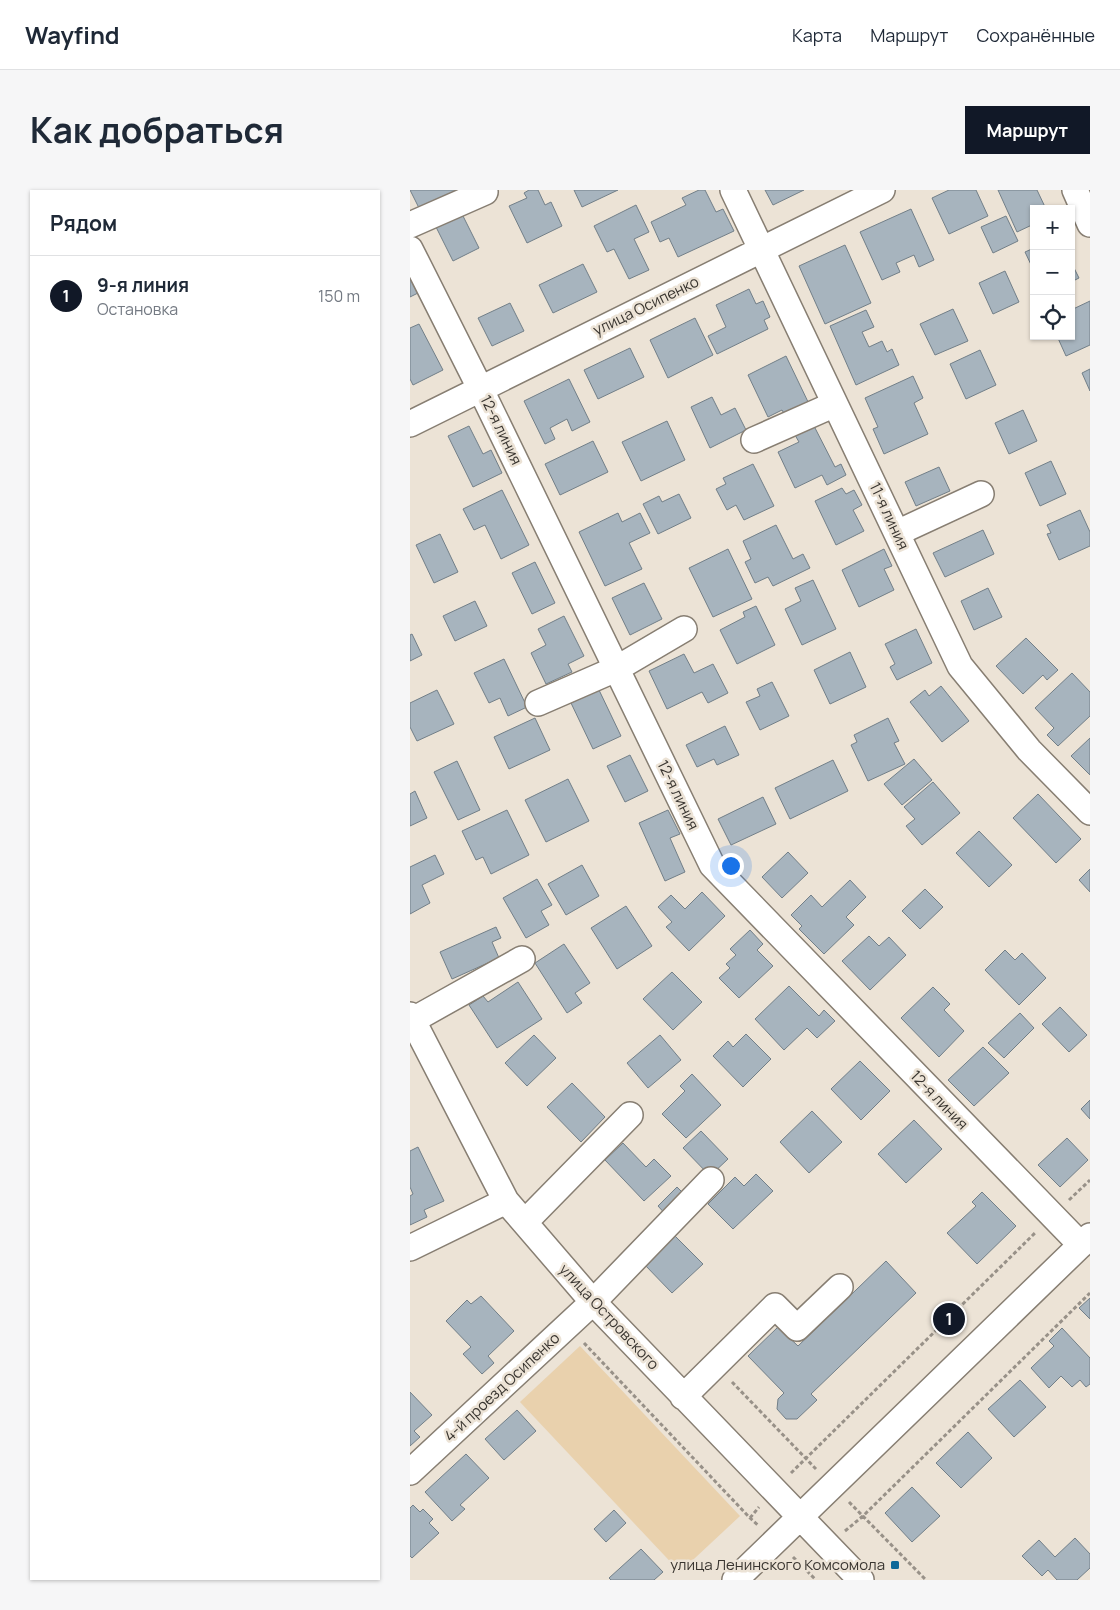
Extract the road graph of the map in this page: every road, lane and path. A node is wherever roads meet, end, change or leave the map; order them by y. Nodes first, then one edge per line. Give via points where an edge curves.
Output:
1 (733, 190) edge
2 (882, 190) edge
3 (1074, 190) edge
4 (484, 192) dead end
5 (1090, 224) edge
6 (410, 225) edge
7 (410, 249) edge
8 (762, 249) junction
9 (480, 388) junction
10 (835, 404) junction
11 (410, 424) edge
12 (754, 440) dead end
13 (981, 494) dead end
14 (897, 533) junction
15 (684, 629) dead end
16 (616, 669) junction
17 (538, 703) dead end
18 (1090, 812) edge
19 (522, 959) dead end
20 (411, 1018) edge
21 (630, 1115) dead end
22 (711, 1180) dead end
23 (1090, 1180) edge
24 (506, 1201) junction
25 (1053, 1216) junction
26 (524, 1222) junction
27 (1085, 1241) edge
28 (410, 1248) edge
29 (840, 1287) dead end
30 (1090, 1293) edge
31 (593, 1302) junction
32 (568, 1326) junction
33 (683, 1397) junction
34 (410, 1472) edge
35 (773, 1490) junction
36 (799, 1517) junction
37 (750, 1518) junction
38 (776, 1540) junction
39 (826, 1545) junction
40 (803, 1567) junction
41 (735, 1580) edge
42 (816, 1580) edge
43 (861, 1580) edge

1 - 8 street, 11-я линия
2 - 8 street, улица Осипенко
3 - 5 street
4 - 6 street
7 - 9 street, 12-я линия
8 - 9 street, улица Осипенко
8 - 10 street, 11-я линия
9 - 11 street, улица Осипенко
9 - 16 street, 12-я линия
10 - 12 street
10 - 14 street, 11-я линия
13 - 14 street
14 - 18 street, 11-я линия via 960,666 1029,750
15 - 16 street
16 - 17 street
16 - 25 street, 12-я линия via 712,865
19 - 20 street
20 - 24 street, улица Островского
21 - 26 street
22 - 31 street, 4-й проезд Осипенко
23 - 25 path
24 - 26 street, улица Островского
24 - 28 street
25 - 27 street, 12-я линия
25 - 35 path
26 - 31 street, улица Островского
27 - 36 street
29 - 33 street via 797,1328 775,1306
30 - 39 path via 863,1516
31 - 32 street, 4-й проезд Осипенко
31 - 33 street, улица Островского
32 - 34 street, 4-й проезд Осипенко
32 - 37 path
33 - 35 street, улица Островского
35 - 36 street, улица Островского
35 - 37 path
36 - 38 street
36 - 39 street, улица Островского
37 - 38 path
38 - 40 path
38 - 41 street
39 - 40 path
39 - 43 street, улица Островского
40 - 42 path

